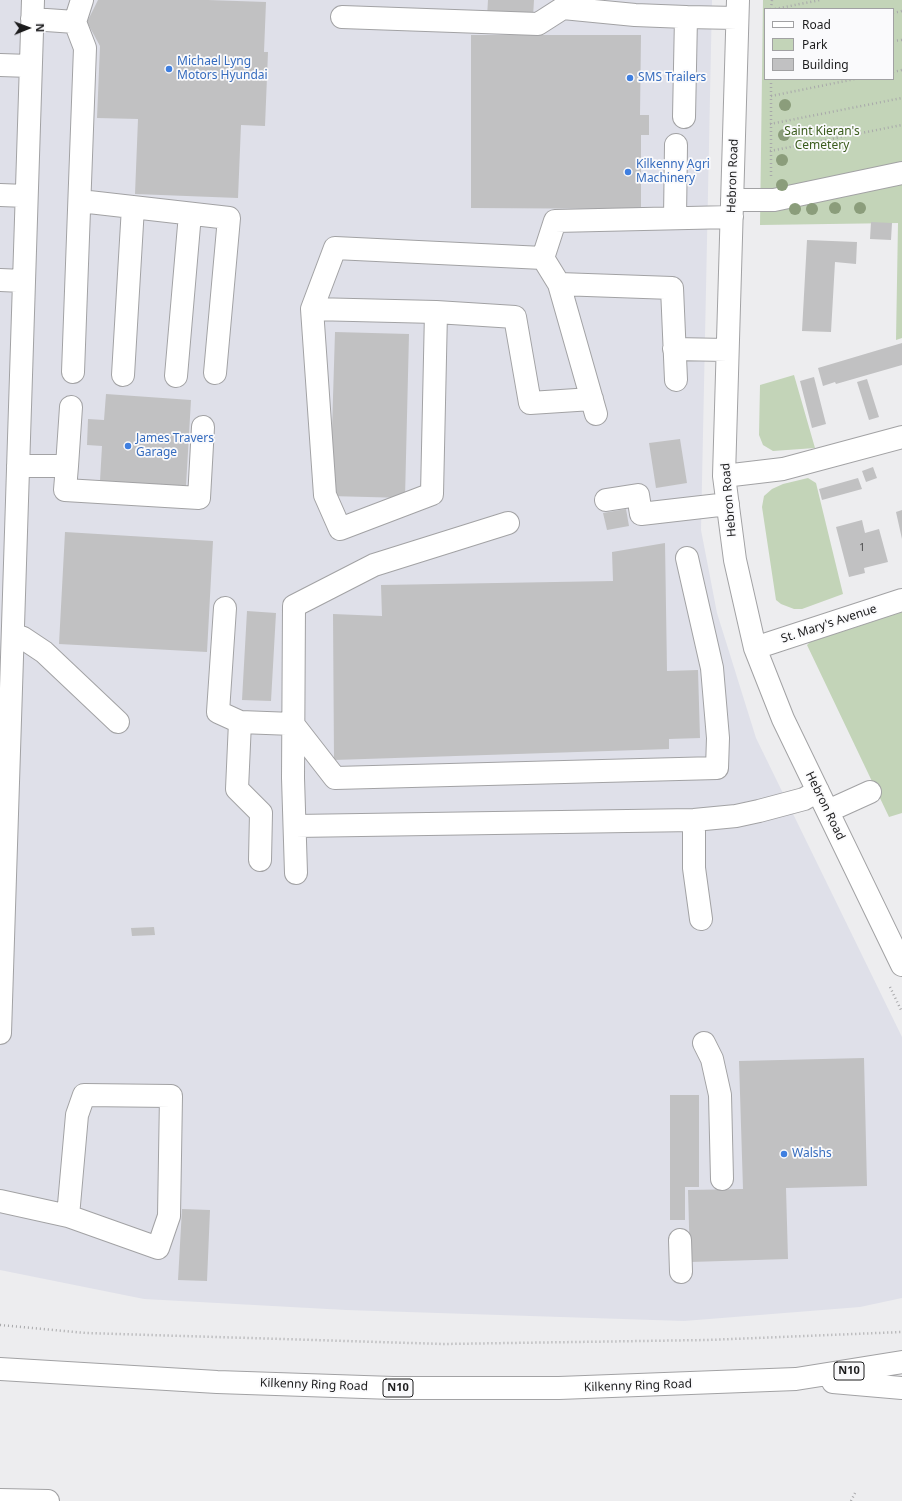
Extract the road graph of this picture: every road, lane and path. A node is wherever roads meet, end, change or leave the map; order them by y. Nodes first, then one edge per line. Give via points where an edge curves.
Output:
1 (82, 0) edge
2 (820, 0) edge
3 (778, 8) edge
4 (32, 9) edge
5 (738, 9) edge
6 (342, 17) dead end
7 (686, 17) junction
8 (75, 22) junction
9 (0, 65) edge
10 (30, 66) junction
11 (771, 80) edge
12 (851, 80) edge
13 (771, 96) junction
14 (902, 98) edge
15 (684, 117) dead end
16 (770, 124) junction
17 (902, 125) edge
18 (676, 145) dead end
19 (770, 151) junction
20 (902, 173) edge
21 (0, 195) edge
22 (26, 196) junction
23 (774, 200) junction
24 (80, 201) junction
25 (133, 207) junction
26 (732, 208) junction
27 (190, 214) junction
28 (675, 218) junction
29 (543, 258) junction
30 (0, 280) edge
31 (23, 281) junction
32 (559, 284) junction
33 (312, 309) junction
34 (436, 312) junction
35 (674, 349) junction
36 (727, 350) junction
37 (73, 372) dead end
38 (215, 374) dead end
39 (123, 375) dead end
40 (176, 376) dead end
41 (676, 380) dead end
42 (71, 407) dead end
43 (203, 428) dead end
44 (902, 436) edge
45 (66, 466) junction
46 (12, 474) edge
47 (724, 476) junction
48 (606, 500) dead end
49 (728, 504) junction
50 (508, 523) dead end
51 (687, 558) dead end
52 (7, 587) edge
53 (902, 600) edge
54 (225, 608) dead end
55 (12, 634) junction
56 (755, 648) junction
57 (118, 722) dead end
58 (240, 722) junction
59 (294, 724) junction
60 (818, 791) junction
61 (870, 792) dead end
62 (828, 812) junction
63 (694, 820) junction
64 (295, 826) junction
65 (260, 860) dead end
66 (296, 873) dead end
67 (2, 918) edge
68 (701, 919) dead end
69 (901, 959) edge
70 (1, 982) edge
71 (0, 1033) edge
72 (704, 1043) dead end
73 (722, 1179) dead end
74 (0, 1201) edge
75 (68, 1216) junction
76 (680, 1240) dead end
77 (680, 1272) dead end
78 (0, 1325) edge
79 (902, 1332) edge
80 (902, 1362) edge
81 (0, 1369) edge
82 (796, 1379) junction
83 (902, 1388) edge
84 (856, 1491) dead end
85 (0, 1500) edge
86 (48, 1501) edge
87 (851, 1501) edge

1 - 8 main road
2 - 3 path
4 - 8 main road
4 - 10 main road
5 - 7 main road
5 - 26 main road, Hebron Road
6 - 7 main road via 538,24 563,8
7 - 15 main road
8 - 24 main road via 86,48
9 - 10 main road
10 - 22 main road
11 - 13 path
12 - 13 path
13 - 16 path
14 - 16 path
16 - 19 path
17 - 19 path
18 - 28 main road
19 - 23 path
20 - 23 main road
21 - 22 main road
22 - 31 main road
23 - 26 main road
24 - 25 main road
24 - 37 main road
25 - 27 main road
25 - 39 main road
26 - 28 main road
26 - 36 main road, Hebron Road
27 - 38 main road via 229,218
27 - 40 main road
28 - 29 main road via 555,221
29 - 32 main road
29 - 33 main road via 335,248
30 - 31 main road
31 - 46 main road
32 - 34 main road via 594,406 530,403 515,317
32 - 35 main road via 672,288
33 - 34 main road
33 - 34 main road via 325,495 340,529 432,494
35 - 36 main road
35 - 41 main road
36 - 47 main road, Hebron Road
42 - 45 main road
43 - 45 main road via 199,498 65,490
44 - 47 main road via 782,469
45 - 46 main road
46 - 52 main road
47 - 49 main road, Hebron Road
48 - 49 main road via 638,495 641,514
49 - 56 main road, Hebron Road via 735,560
50 - 59 main road via 374,565 294,606
51 - 59 main road via 712,668 718,738 717,768 335,778
52 - 55 main road
53 - 56 main road, St. Mary's Avenue
54 - 58 main road via 218,712
55 - 57 main road via 44,652
55 - 67 main road
56 - 60 main road, Hebron Road via 782,719
58 - 59 main road
58 - 65 main road via 237,789 261,813
59 - 64 main road
60 - 62 main road, Hebron Road
60 - 63 main road via 804,799 759,811
61 - 62 main road
62 - 69 main road, Hebron Road
63 - 64 main road
63 - 68 main road via 694,868
64 - 66 main road
67 - 70 main road
70 - 71 main road
72 - 73 main road via 712,1059 720,1095
74 - 75 main road
75 - 75 main road via 158,1248 169,1216 171,1096 84,1095 77,1115
76 - 77 main road
78 - 79 path via 86,1333 444,1344 708,1340
80 - 82 main road, Kilkenny Ring Road / N10
81 - 82 main road, Kilkenny Ring Road / N10 via 217,1382 393,1388 560,1388
82 - 83 main road, Kilkenny Ring Road / N10
84 - 87 path
85 - 86 main road

